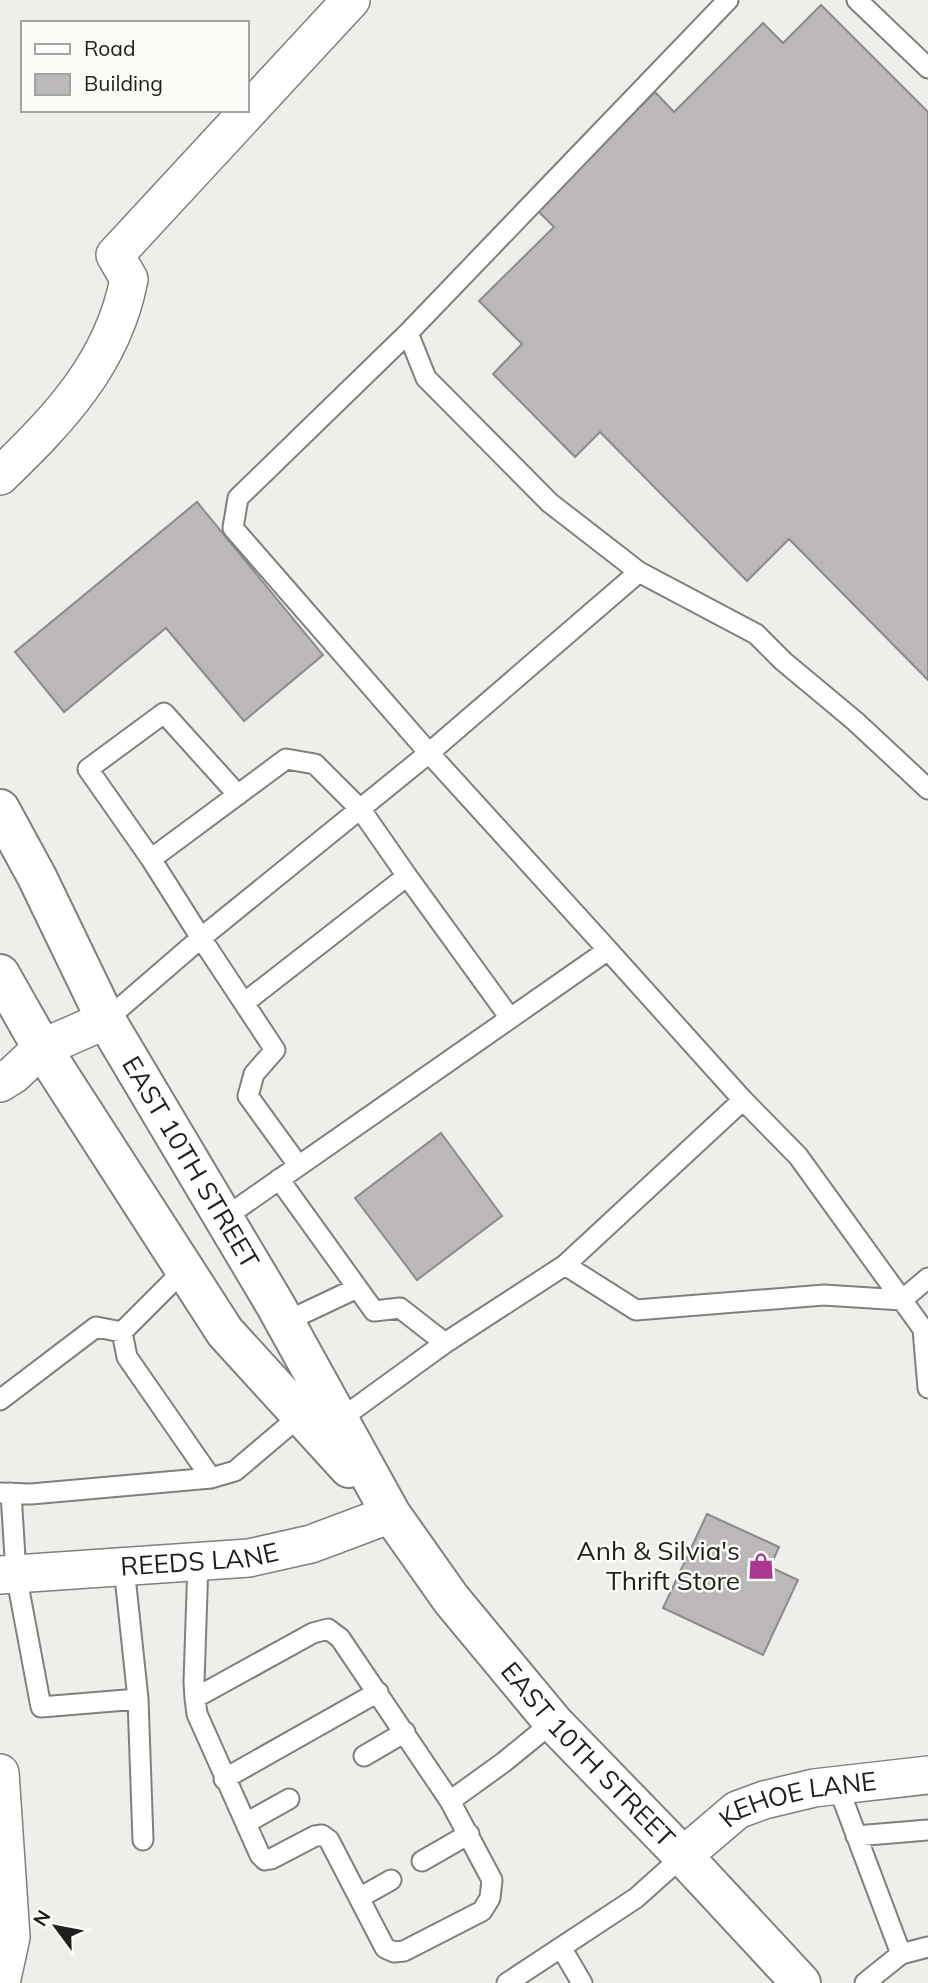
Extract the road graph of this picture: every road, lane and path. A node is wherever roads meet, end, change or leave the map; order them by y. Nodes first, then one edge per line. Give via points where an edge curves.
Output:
1 (351, 0) edge
2 (728, 0) edge
3 (857, 0) edge
4 (928, 68) edge
5 (248, 111) edge
6 (247, 112) edge
7 (408, 333) junction
8 (0, 476) edge
9 (639, 572) junction
10 (429, 753) junction
11 (928, 789) edge
12 (239, 795) junction
13 (0, 809) edge
14 (361, 810) junction
15 (151, 859) junction
16 (407, 876) junction
17 (201, 938) junction
18 (608, 950) junction
19 (0, 974) edge
20 (244, 1003) junction
21 (510, 1018) junction
22 (106, 1020) junction
23 (42, 1048) junction
24 (0, 1083) edge
25 (743, 1100) junction
26 (299, 1166) junction
27 (279, 1179) junction
28 (224, 1218) junction
29 (565, 1265) junction
30 (184, 1270) junction
31 (928, 1278) edge
32 (357, 1288) junction
33 (902, 1300) junction
34 (285, 1322) junction
35 (121, 1332) junction
36 (445, 1343) junction
37 (926, 1350) edge
38 (928, 1388) edge
39 (0, 1400) edge
40 (301, 1415) junction
41 (339, 1420) junction
42 (211, 1478) junction
43 (5, 1493) edge
44 (391, 1514) junction
45 (198, 1562) junction
46 (124, 1567) junction
47 (8, 1575) edge
48 (378, 1692) junction
49 (195, 1698) junction
50 (138, 1699) junction
51 (553, 1722) junction
52 (405, 1732) junction
53 (364, 1756) dead end
54 (0, 1773) edge
55 (928, 1775) edge
56 (224, 1780) junction
57 (836, 1784) junction
58 (289, 1799) dead end
59 (450, 1801) junction
60 (246, 1824) junction
61 (928, 1830) edge
62 (469, 1834) junction
63 (856, 1836) junction
64 (143, 1840) dead end
65 (683, 1856) junction
66 (422, 1861) dead end
67 (391, 1880) dead end
68 (359, 1898) junction
69 (928, 1947) edge
70 (562, 1949) junction
71 (901, 1954) junction
72 (1, 1983) edge
73 (507, 1983) edge
74 (582, 1983) edge
75 (801, 1983) edge
76 (865, 1983) edge

1 - 5 street
2 - 7 lane
3 - 4 lane
6 - 8 street via 115,255 129,279 124,307 103,355 44,434
7 - 9 lane via 426,378 550,503
7 - 10 lane via 238,498 233,528
9 - 10 lane
9 - 11 lane via 756,634
10 - 14 lane
10 - 18 lane
12 - 14 lane via 286,759 315,764
12 - 15 lane
12 - 15 lane via 164,713 88,769
13 - 22 main road, EAST 10TH STREET
14 - 16 lane
14 - 17 lane
15 - 17 lane
16 - 20 lane
16 - 21 lane
17 - 20 lane
17 - 22 lane
18 - 21 lane
18 - 25 lane
19 - 23 main road, EAST 10TH STREET
20 - 26 lane via 275,1050 254,1074 248,1096
21 - 26 lane
22 - 23 street
22 - 28 main road, EAST 10TH STREET
23 - 24 street
23 - 30 main road, EAST 10TH STREET
25 - 29 lane
25 - 33 lane via 798,1156
26 - 27 lane
27 - 28 lane
27 - 32 lane
28 - 34 main road, EAST 10TH STREET
29 - 33 lane via 636,1310 824,1295
29 - 36 lane
30 - 35 lane
30 - 40 main road, EAST 10TH STREET via 225,1332
31 - 33 lane
32 - 34 lane
32 - 36 lane via 374,1311 400,1308
33 - 37 lane via 923,1329
34 - 41 main road, EAST 10TH STREET
35 - 39 lane via 96,1327
35 - 42 lane via 127,1357
36 - 41 lane
37 - 38 lane
40 - 42 lane via 235,1471
40 - 44 main road, EAST 10TH STREET
41 - 44 main road, EAST 10TH STREET
42 - 43 lane
43 - 47 lane
44 - 45 street, REEDS LANE via 282,1552
44 - 51 main road, EAST 10TH STREET via 451,1599
45 - 46 street, REEDS LANE
45 - 49 lane
46 - 47 street, REEDS LANE
46 - 50 lane
47 - 50 lane via 41,1707
48 - 49 lane via 340,1638 328,1629
48 - 52 lane
48 - 56 lane
49 - 56 lane
50 - 64 lane
51 - 59 lane
51 - 65 main road, EAST 10TH STREET
52 - 53 lane
52 - 59 lane
54 - 72 street via 12,1937
55 - 57 street, KEHOE LANE
56 - 60 lane
57 - 63 lane
57 - 65 street, KEHOE LANE via 737,1810
58 - 60 lane
59 - 62 lane
60 - 68 lane via 265,1860 322,1835 329,1840
61 - 63 lane
62 - 66 lane
62 - 68 lane via 492,1880 490,1898 482,1911 394,1952 385,1948
63 - 71 lane
65 - 70 lane via 636,1898
65 - 75 main road, EAST 10TH STREET
67 - 68 lane
69 - 71 lane
70 - 73 lane
70 - 74 lane
71 - 76 lane

